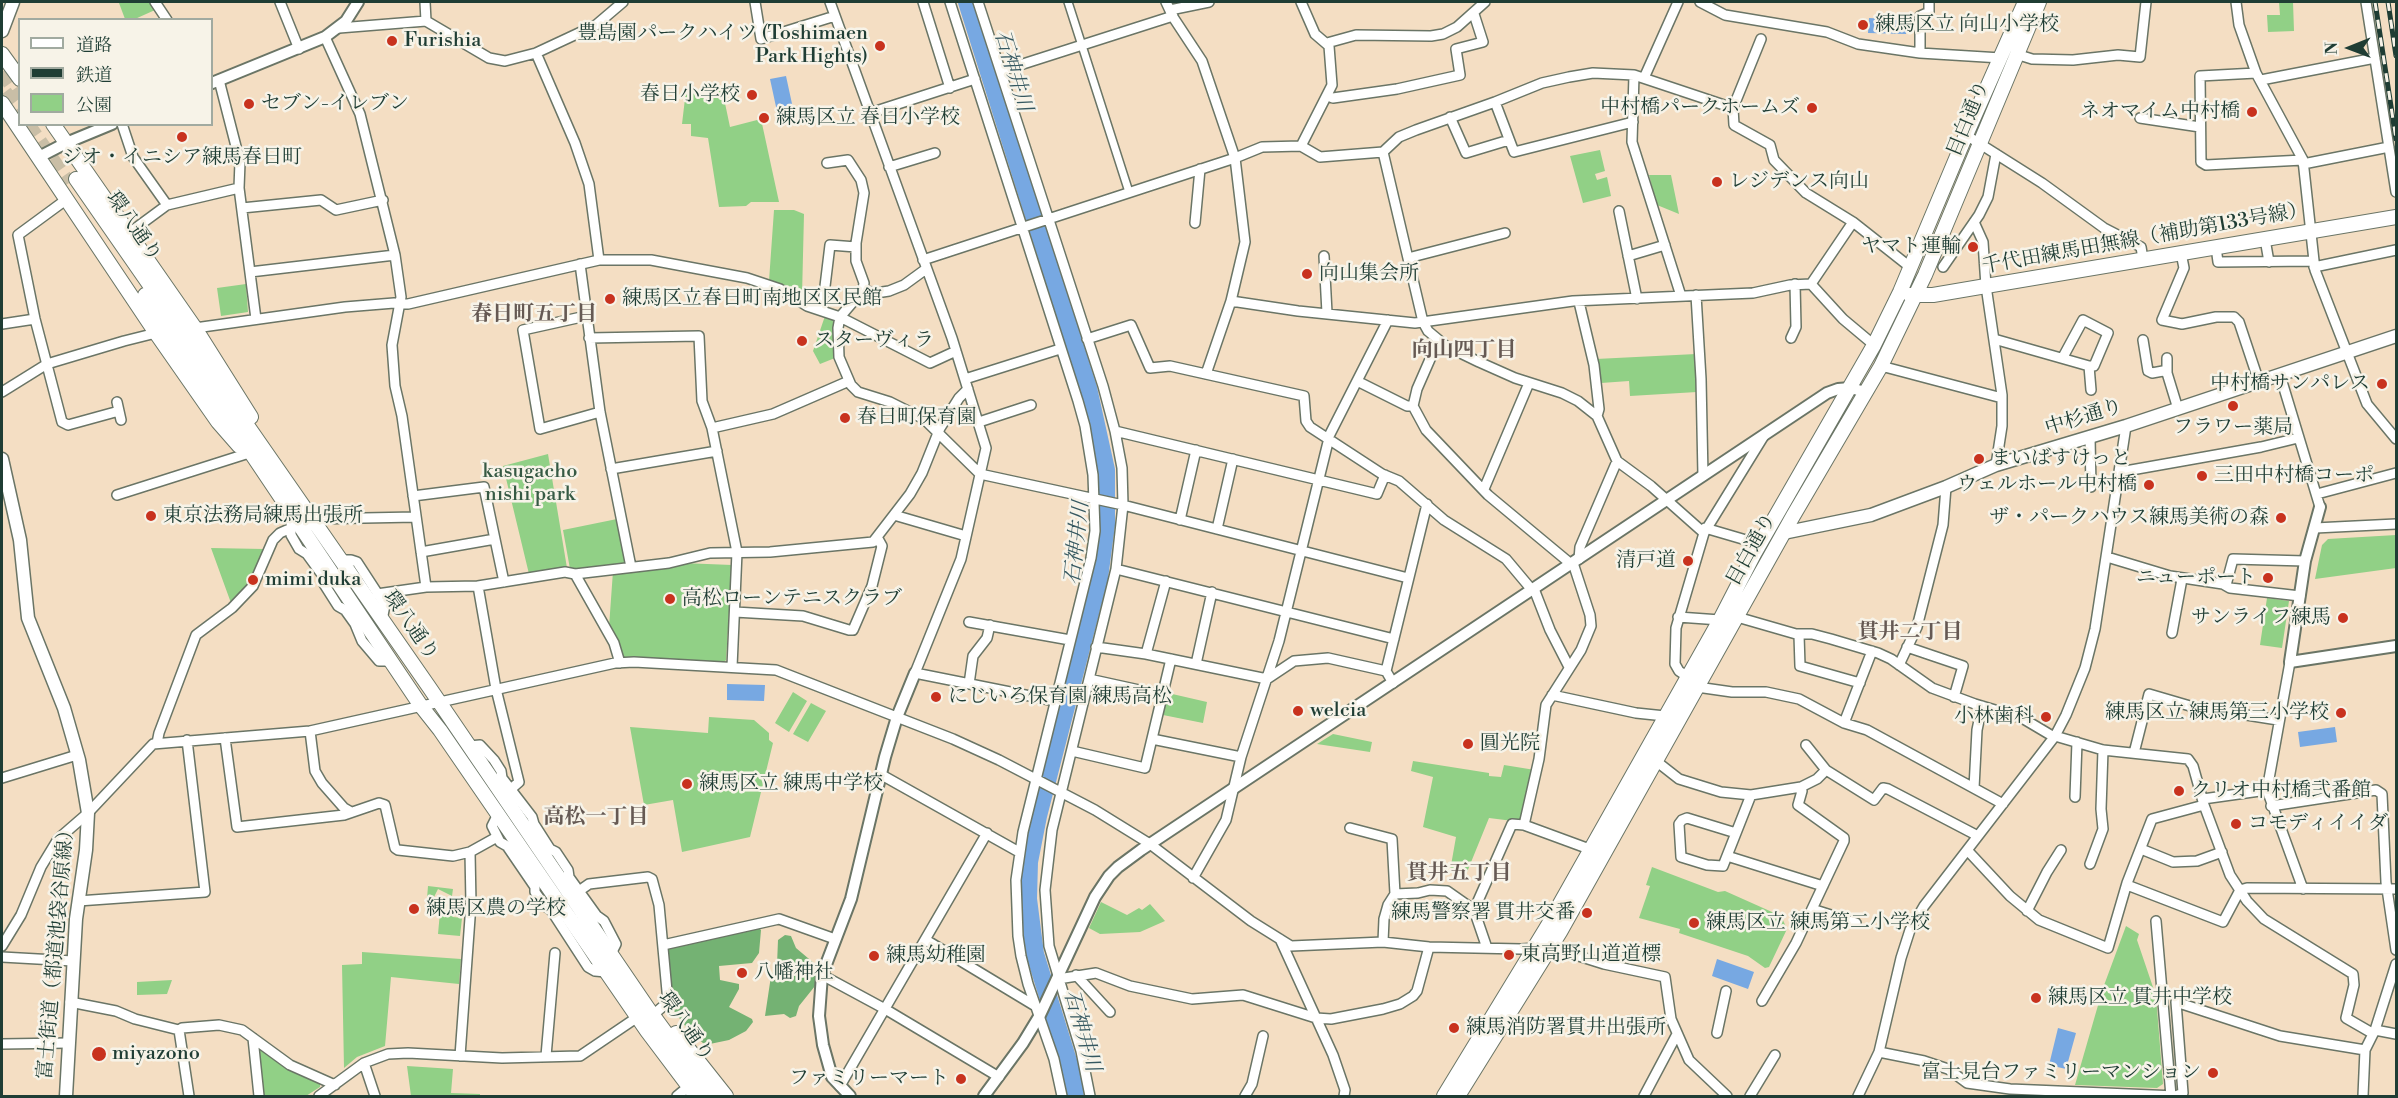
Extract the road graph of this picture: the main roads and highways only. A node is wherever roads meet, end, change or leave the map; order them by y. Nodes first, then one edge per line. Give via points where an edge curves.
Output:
1 (14, 2) edge
2 (2025, 2) edge
3 (2039, 2) edge
4 (2, 31) edge
5 (2, 54) edge
6 (18, 76) edge
7 (2, 103) edge
8 (2, 118) edge
9 (54, 126) edge
10 (37, 154) junction
11 (2397, 216) edge
12 (1900, 292) junction
13 (1916, 296) junction
14 (2397, 336) edge
15 (2, 459) edge
16 (274, 487) junction
17 (5, 491) edge
18 (293, 492) junction
19 (1784, 533) junction
20 (1693, 682) junction
21 (647, 1014) junction
22 (700, 1092) edge
23 (1462, 1094) edge
24 (66, 1096) edge
25 (726, 1096) edge
26 (1444, 1096) edge

1 - 4 main road
2 - 12 main road, 目白通り
3 - 13 main road, 目白通り
5 - 6 main road
7 - 10 main road
8 - 10 main road via 17,139
9 - 18 main road via 195,328
10 - 16 main road via 218,422
11 - 13 main road, 千代田練馬田無線（補助第133号線）
12 - 13 main road, 千代田練馬田無線（補助第133号線）
12 - 20 main road, 目白通り via 1764,537 1720,620
13 - 19 main road, 目白通り via 1881,366
14 - 19 main road, 中杉通り via 1996,465 1871,515
15 - 17 main road, 富士街道（都道池袋谷原線）
16 - 18 main road, 環八通り via 73,181
16 - 21 main road, 環八通り via 292,523 606,972
17 - 24 main road, 富士街道（都道池袋谷原線） via 20,540 28,618 64,708 88,813 73,961
18 - 21 main road, 環八通り via 469,746
19 - 20 main road, 目白通り via 1737,617
20 - 23 main road, 目白通り via 1656,761
20 - 26 main road, 目白通り via 1665,716 1535,948
21 - 22 main road, 環八通り
21 - 25 main road via 678,1035

